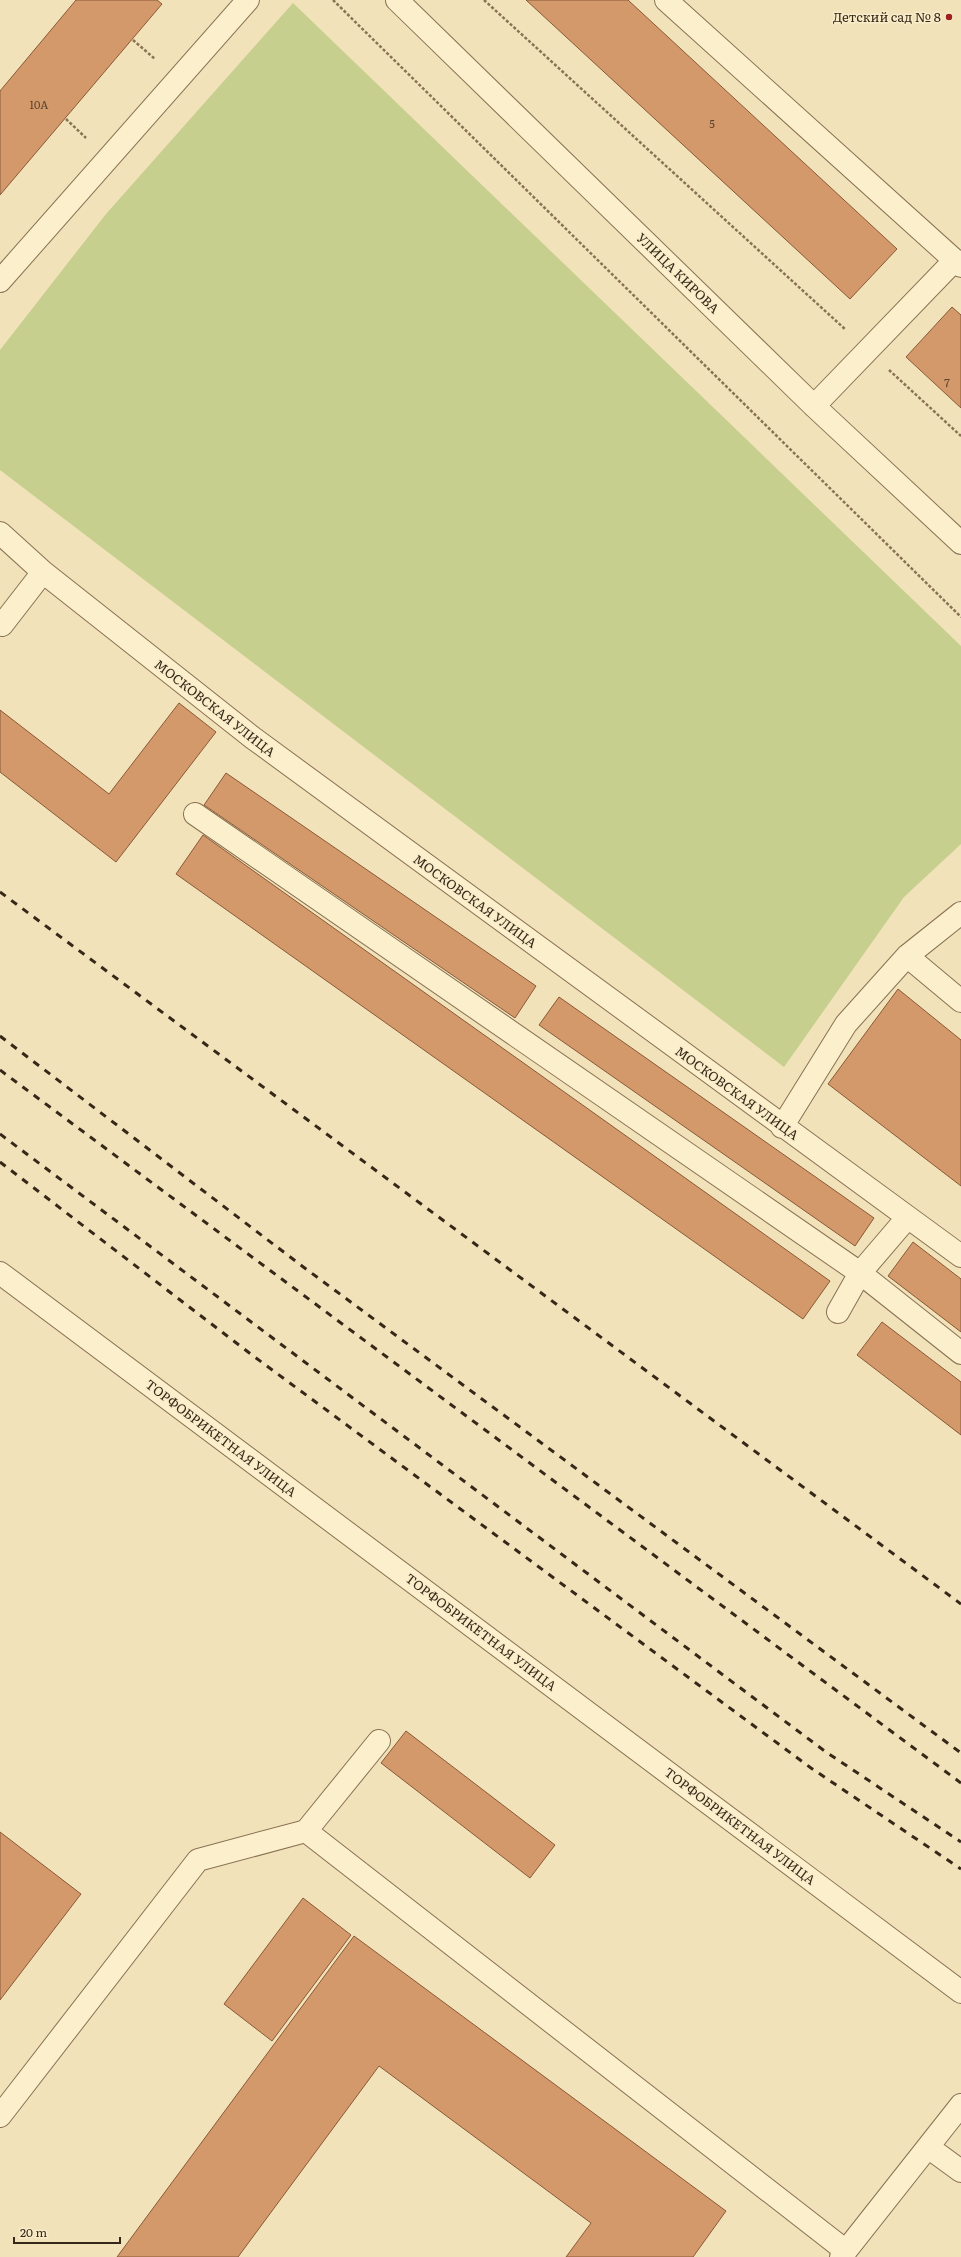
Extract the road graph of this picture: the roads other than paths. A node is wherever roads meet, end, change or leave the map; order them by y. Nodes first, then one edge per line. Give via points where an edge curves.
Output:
1 (248, 0) edge
2 (397, 0) edge
3 (666, 0) edge
4 (958, 263) edge
5 (0, 281) edge
6 (814, 406) junction
7 (0, 533) edge
8 (961, 543) edge
9 (44, 572) junction
10 (2, 625) dead end
11 (195, 814) dead end
12 (961, 913) edge
13 (907, 956) junction
14 (961, 1001) edge
15 (782, 1126) junction
16 (907, 1218) junction
17 (961, 1256) edge
18 (0, 1273) edge
19 (860, 1273) junction
20 (838, 1312) dead end
21 (961, 1354) edge
22 (379, 1740) dead end
23 (306, 1831) junction
24 (961, 1992) edge
25 (961, 2105) edge
26 (0, 2116) edge
27 (928, 2146) junction
28 (961, 2171) edge
29 (844, 2254) edge

1 - 5 street
2 - 6 street, УЛИЦА КИРОВА
3 - 4 street
4 - 6 street
6 - 8 street, УЛИЦА КИРОВА
7 - 9 street, МОСКОВСКАЯ УЛИЦА
9 - 10 street
9 - 15 street, МОСКОВСКАЯ УЛИЦА via 253,738
11 - 19 street
12 - 13 street
13 - 14 street
13 - 15 street via 846,1024
15 - 16 street, МОСКОВСКАЯ УЛИЦА
16 - 17 street, МОСКОВСКАЯ УЛИЦА
16 - 19 street
18 - 24 street, ТОРФОБРИКЕТНАЯ УЛИЦА
19 - 20 street
19 - 21 street
22 - 23 street
23 - 26 street via 198,1860
23 - 29 street
25 - 27 street
27 - 28 street
27 - 29 street

